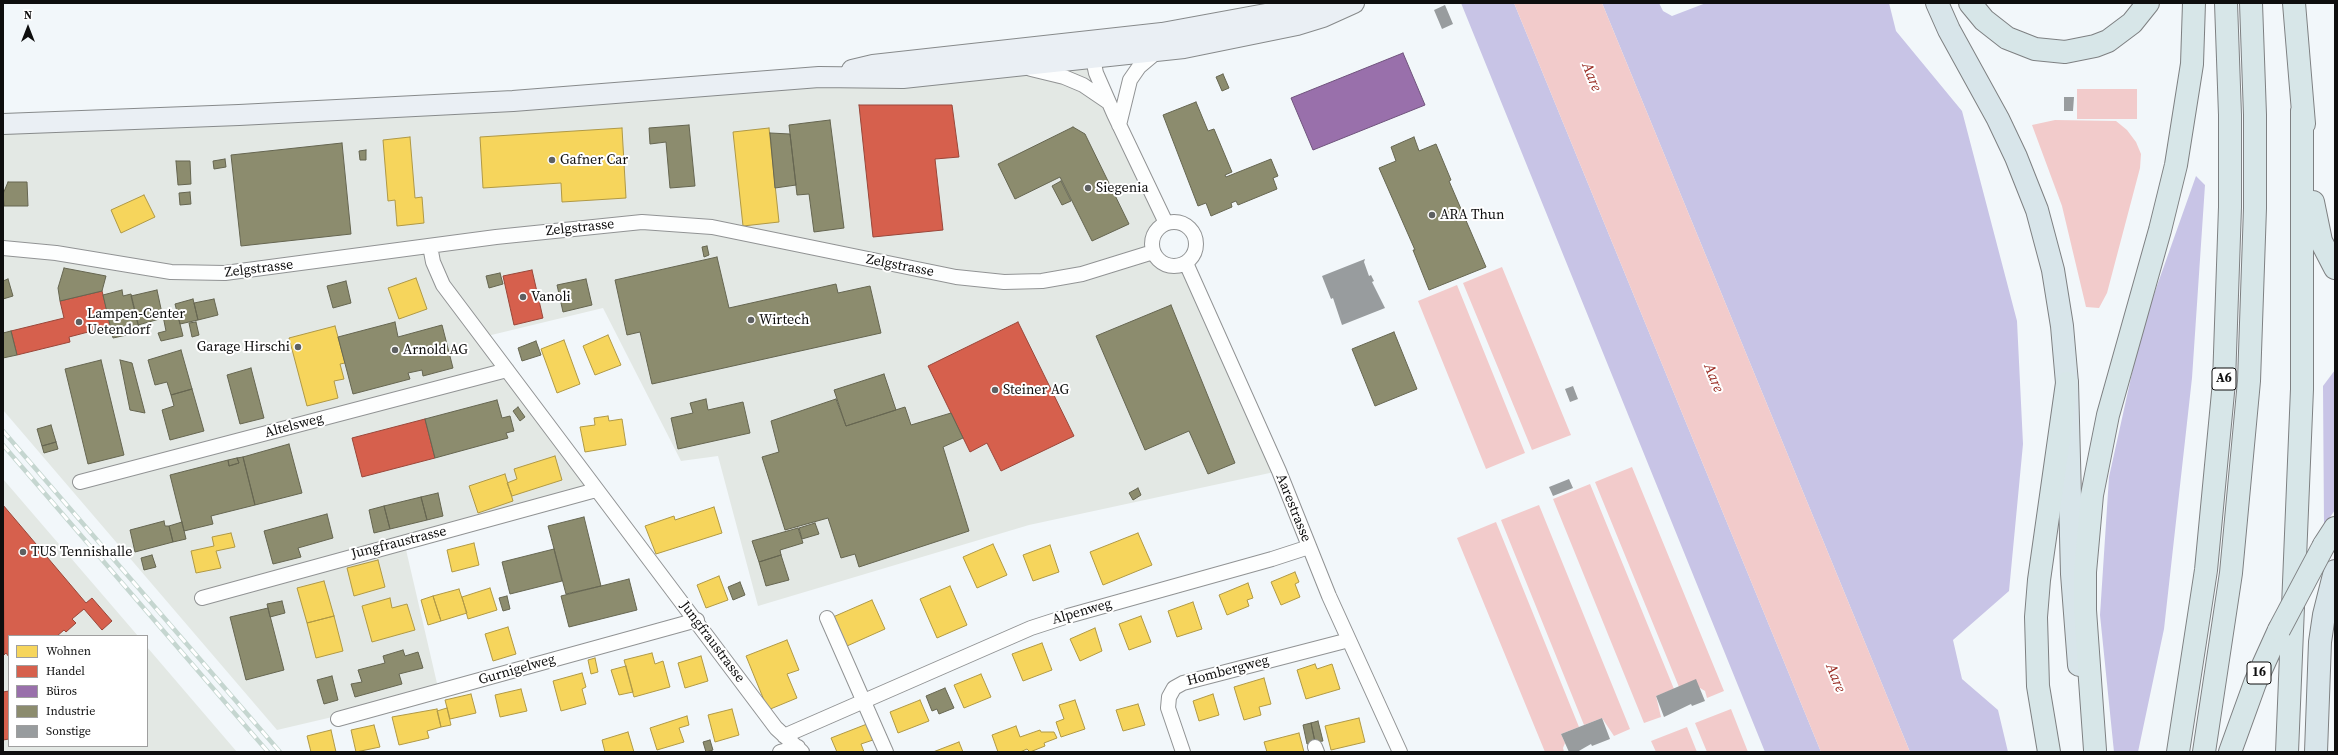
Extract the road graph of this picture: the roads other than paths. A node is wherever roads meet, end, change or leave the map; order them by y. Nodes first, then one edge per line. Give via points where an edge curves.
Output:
1 (1326, 3) edge
2 (1354, 3) edge
3 (1937, 3) edge
4 (1970, 3) edge
5 (2148, 3) edge
6 (2194, 3) edge
7 (2226, 3) edge
8 (2251, 3) edge
9 (2294, 3) edge
10 (1091, 50) junction
11 (1158, 51) junction
12 (1019, 67) junction
13 (819, 77) junction
14 (1109, 102) junction
15 (2302, 111) junction
16 (3, 124) edge
17 (1118, 125) junction
18 (1166, 223) junction
19 (430, 246) junction
20 (3, 248) edge
21 (1153, 252) junction
22 (1186, 263) junction
23 (2335, 268) edge
24 (507, 370) junction
25 (2066, 383) junction
26 (80, 482) dead end
27 (596, 490) junction
28 (2330, 536) edge
29 (1309, 547) junction
30 (2335, 571) edge
31 (202, 598) dead end
32 (827, 618) dead end
33 (697, 620) junction
34 (1349, 640) junction
35 (864, 701) junction
36 (338, 720) dead end
37 (784, 736) junction
38 (800, 750) edge
39 (2096, 751) edge
40 (780, 752) edge
41 (886, 752) edge
42 (1183, 752) edge
43 (1400, 752) edge
44 (2049, 752) edge
45 (2178, 752) edge
46 (2204, 752) edge
47 (2230, 752) edge
48 (2287, 752) edge
49 (2316, 752) edge

1 - 10 main road
2 - 11 main road via 1297,25
3 - 25 highway via 1998,119 2037,210 2049,252 2059,308
4 - 5 highway via 1984,20 2006,38 2035,49 2065,52 2087,48 2108,40 2132,23
6 - 39 highway via 2192,64 2176,165 2108,415 2092,495 2085,572 2085,610
7 - 45 highway, A6 via 2230,199 2224,382 2206,570
8 - 46 highway, A6 via 2255,208 2248,389 2231,573
9 - 15 highway
10 - 11 main road
10 - 12 main road
10 - 13 main road via 873,65
10 - 14 street
11 - 17 street via 1139,67 1130,80
12 - 13 main road via 903,78
12 - 14 street via 1064,77 1083,85
13 - 16 main road via 491,102
14 - 17 street
15 - 23 highway via 2315,217 2321,241
15 - 48 highway via 2302,389
17 - 18 street
18 - 21 street via 1155,233
18 - 22 street via 1180,223 1192,231 1196,245
19 - 20 street, Zelgstrasse via 247,271 198,274 50,252
19 - 21 street, Zelgstrasse via 599,225 642,222 677,224 712,227 956,277 1004,282 1042,281 1082,274
19 - 24 street, Jungfraustrasse via 433,262 443,285
21 - 22 street via 1157,259 1170,266
22 - 29 street, Aarestrasse via 1279,471
24 - 26 street, Altelsweg
24 - 27 street, Jungfraustrasse
25 - 39 highway via 2075,630 2082,693
25 - 44 highway via 2036,617 2038,686
27 - 31 street, Jungfraustrasse
27 - 33 street, Jungfraustrasse
28 - 47 highway, 16, bridge via 2278,630 2253,688
29 - 34 street, Aarestrasse
29 - 35 street, Alpenweg via 1042,624
30 - 49 highway via 2320,642
32 - 35 street
33 - 36 street, Gurnigelweg
33 - 37 street, Jungfraustrasse
34 - 42 street, Hombergweg via 1182,683 1174,688 1168,708
34 - 43 street, Aarestrasse
35 - 37 street, Alpenweg
35 - 41 street
37 - 38 street, Jungfraustrasse
38 - 40 street

